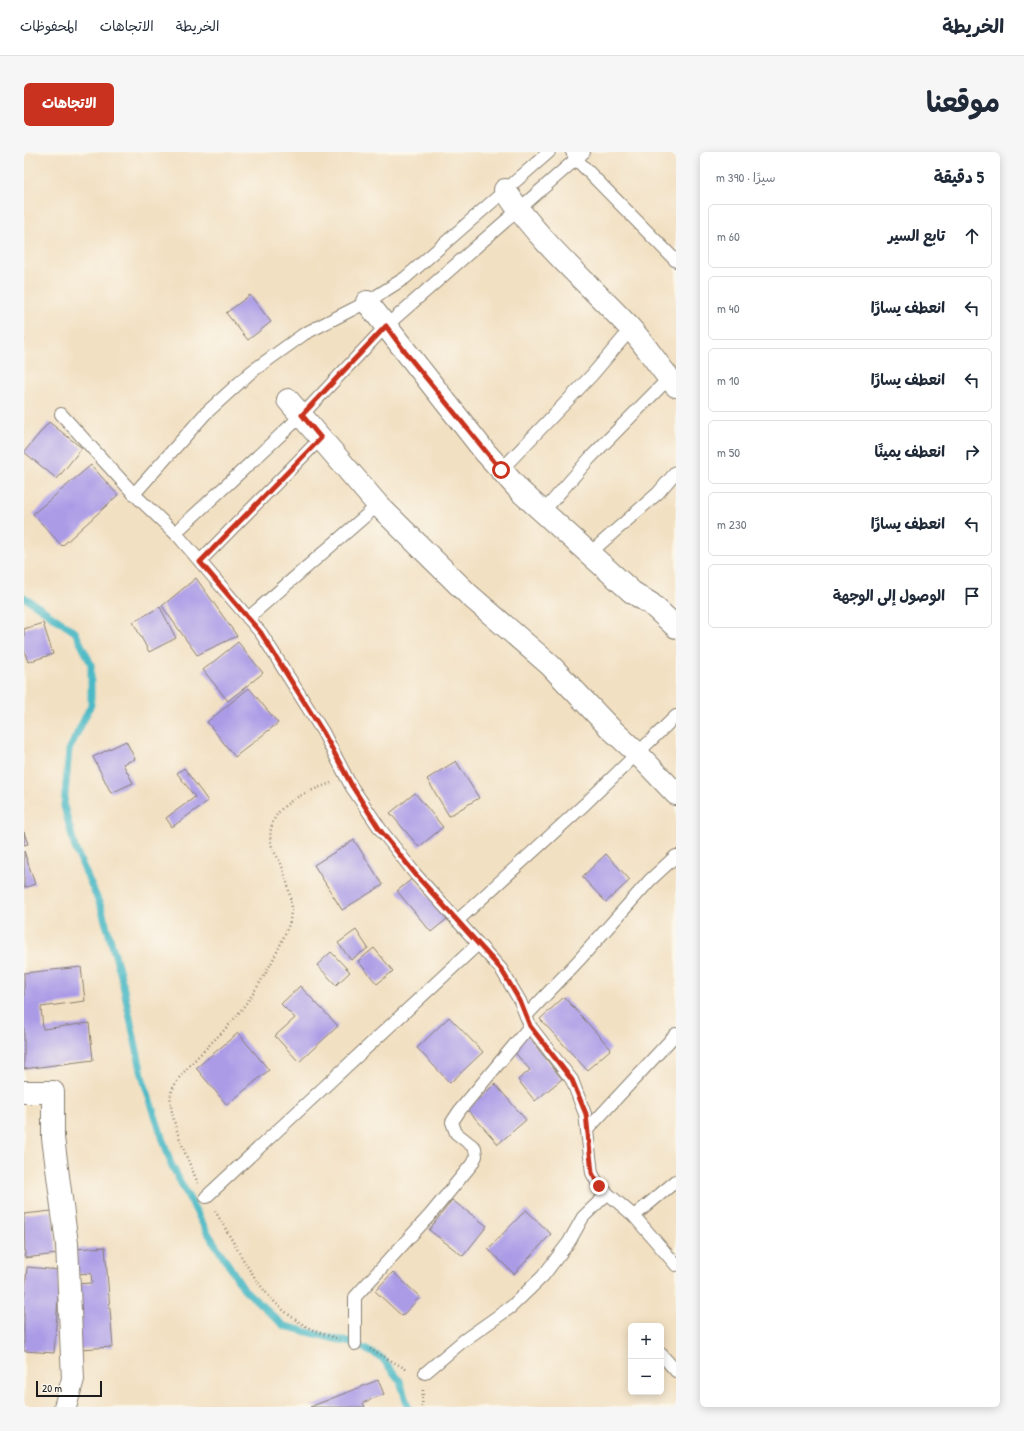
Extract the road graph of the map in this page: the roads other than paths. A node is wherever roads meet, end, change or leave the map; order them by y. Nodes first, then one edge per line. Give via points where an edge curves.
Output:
1 (549, 152) edge
2 (577, 154) edge
3 (505, 190) junction
4 (518, 209) junction
5 (676, 261) edge
6 (367, 302) junction
7 (386, 326) junction
8 (631, 329) junction
9 (672, 382) edge
10 (295, 407) junction
11 (61, 414) dead end
12 (321, 438) junction
13 (501, 470) junction
14 (676, 472) edge
15 (134, 494) junction
16 (378, 505) junction
17 (542, 513) junction
18 (175, 533) junction
19 (590, 553) junction
20 (200, 562) junction
21 (248, 618) junction
22 (676, 627) edge
23 (676, 716) edge
24 (636, 753) junction
25 (676, 794) edge
26 (676, 856) edge
27 (458, 920) junction
28 (478, 944) junction
29 (528, 1021) junction
30 (676, 1034) edge
31 (24, 1092) edge
32 (587, 1130) junction
33 (676, 1181) edge
34 (607, 1194) junction
35 (206, 1198) road end
36 (634, 1216) junction
37 (676, 1266) edge
38 (355, 1344) road end
39 (664, 1357) edge
40 (676, 1371) edge
41 (425, 1373) road end
42 (65, 1407) edge

1 - 3 lane
2 - 4 lane
2 - 5 lane
3 - 4 street
3 - 6 lane via 405,278
4 - 7 lane
4 - 8 street
6 - 7 street
6 - 15 lane via 304,334 251,372 205,414
7 - 10 lane
7 - 13 street
8 - 9 street
8 - 13 lane via 592,375
9 - 17 lane via 590,458
10 - 12 street
10 - 18 lane
11 - 15 lane
12 - 16 street
12 - 20 lane
13 - 17 street
14 - 19 lane via 658,493
15 - 18 lane
16 - 21 lane
16 - 24 street via 468,594 550,665
17 - 19 street
18 - 20 lane
19 - 22 street via 632,592 651,604
20 - 21 lane
21 - 27 lane via 261,633 323,732 380,830 416,875
23 - 24 lane
24 - 25 street
24 - 27 lane via 585,804
26 - 29 lane via 650,880
27 - 28 lane
28 - 29 lane via 501,969 520,1001
28 - 35 lane
29 - 32 lane via 572,1080 586,1114
29 - 38 lane via 452,1122 456,1134 475,1148 476,1156 472,1164 430,1215 355,1297
30 - 32 lane
31 - 42 street via 53,1092 53,1138 67,1244 73,1380
32 - 34 lane via 592,1173
33 - 36 lane
34 - 36 lane
34 - 41 lane via 583,1217 569,1242 543,1276 511,1307 463,1341
36 - 37 lane
39 - 40 lane

